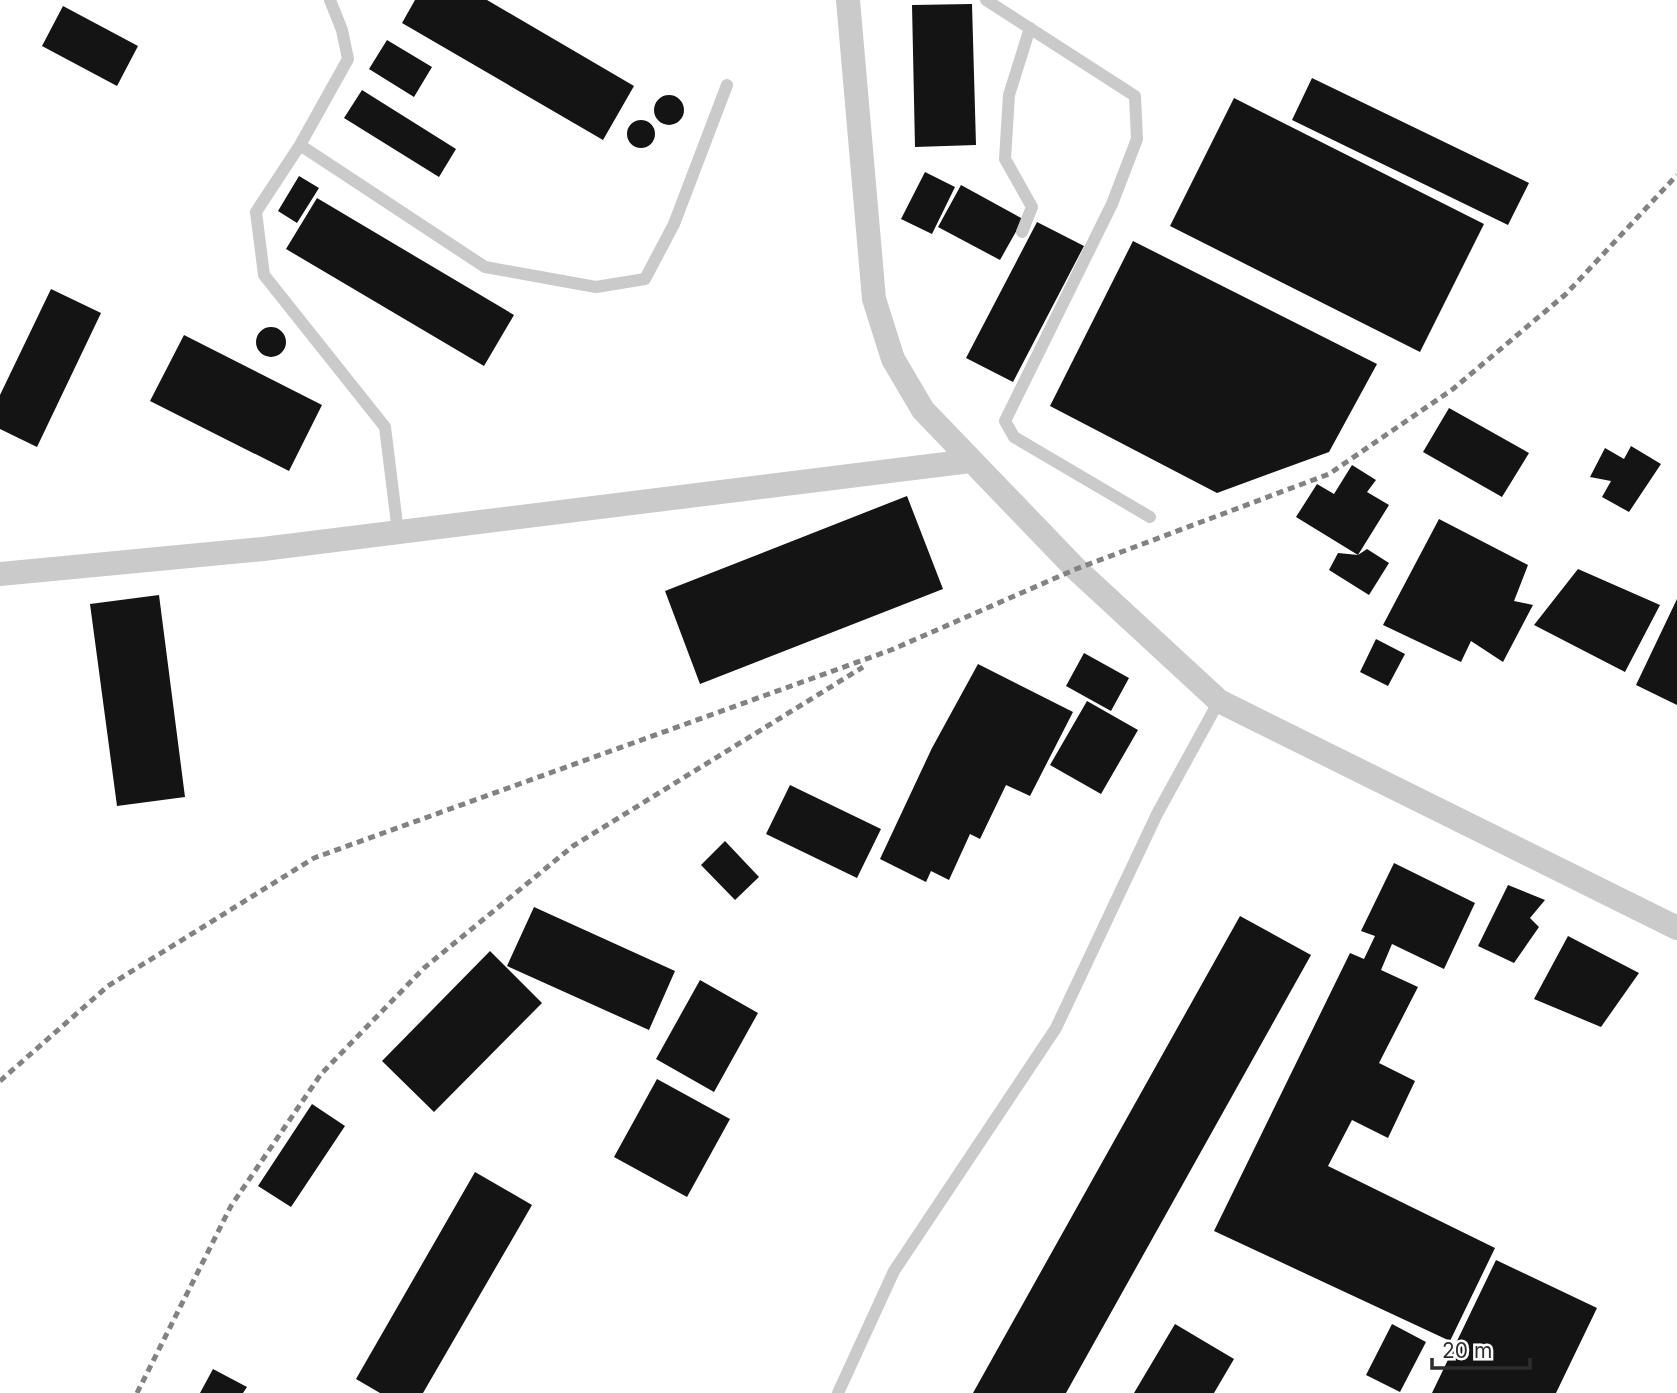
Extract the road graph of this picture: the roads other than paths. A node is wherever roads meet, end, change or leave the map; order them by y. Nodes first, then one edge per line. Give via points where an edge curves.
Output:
1 (330, 0) edge
2 (848, 0) edge
3 (986, 0) edge
4 (1030, 28) junction
5 (727, 85) dead end
6 (300, 145) junction
7 (1022, 232) dead end
8 (970, 461) junction
9 (1150, 517) dead end
10 (398, 532) junction
11 (0, 574) edge
12 (1219, 701) junction
13 (1677, 928) edge
14 (838, 1393) edge

1 - 6 lane via 348,59
2 - 8 street via 874,299 893,359 923,410
3 - 4 lane
4 - 7 lane via 1009,95 1005,159 1032,207
4 - 9 lane via 1135,96 1137,139 1112,205 1005,421 1014,437
5 - 6 lane via 674,224 645,279 596,287 485,267
6 - 10 lane via 256,212 264,275 385,426
8 - 10 street
8 - 12 street via 1076,569
10 - 11 street
12 - 13 street
12 - 14 lane via 1157,814 1056,1028 894,1271

